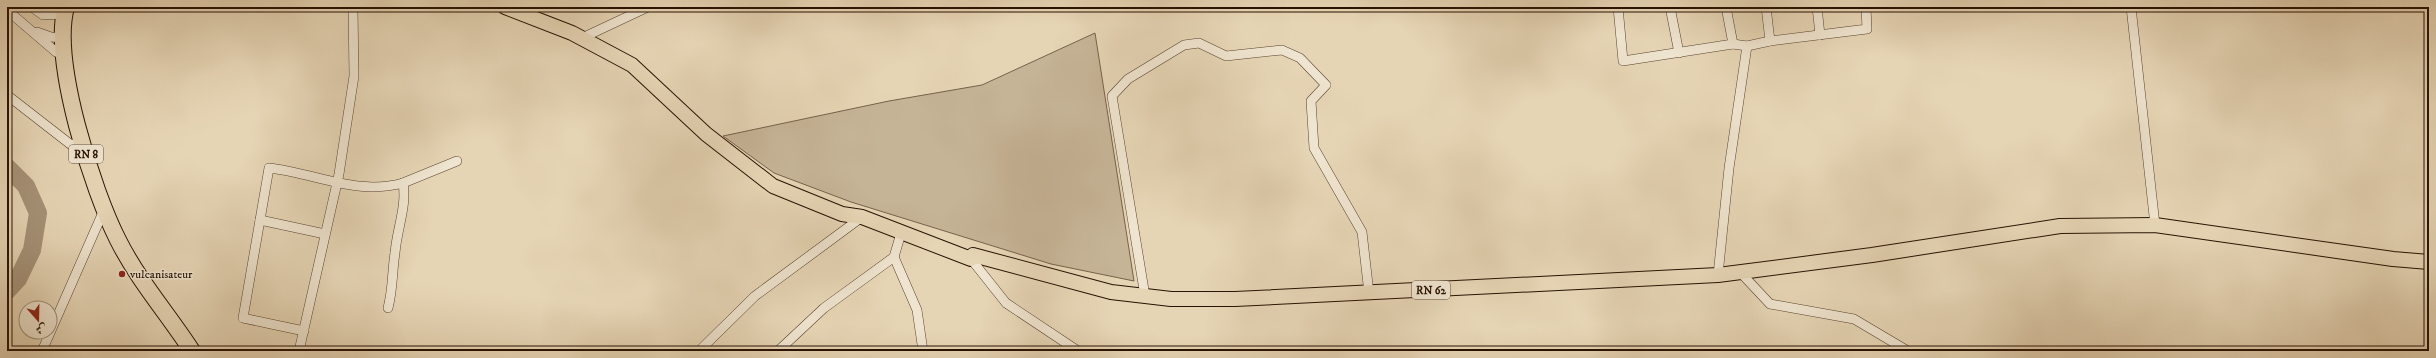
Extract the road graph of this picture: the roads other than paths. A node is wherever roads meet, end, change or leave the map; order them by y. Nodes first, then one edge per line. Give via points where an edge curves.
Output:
1 (32, 7) edge
2 (353, 7) edge
3 (505, 7) edge
4 (648, 7) edge
5 (1618, 7) edge
6 (1670, 7) edge
7 (1726, 7) edge
8 (1766, 7) edge
9 (1817, 7) edge
10 (1866, 7) edge
11 (2131, 7) edge
12 (7, 10) edge
13 (65, 10) edge
14 (29, 28) junction
15 (1820, 35) junction
16 (582, 38) junction
17 (1770, 41) junction
18 (1733, 44) junction
19 (64, 46) junction
20 (1747, 46) junction
21 (1679, 53) junction
22 (7, 95) edge
23 (83, 146) junction
24 (457, 161) dead end
25 (403, 183) junction
26 (337, 184) junction
27 (104, 210) junction
28 (862, 217) junction
29 (260, 220) junction
30 (2155, 225) junction
31 (901, 233) junction
32 (325, 234) junction
33 (894, 257) junction
34 (971, 259) junction
35 (2429, 262) edge
36 (1740, 272) junction
37 (1718, 275) junction
38 (1369, 293) junction
39 (1146, 296) junction
40 (388, 308) dead end
41 (304, 331) junction
42 (42, 351) edge
43 (192, 351) edge
44 (299, 351) edge
45 (699, 351) edge
46 (778, 351) edge
47 (923, 351) edge
48 (1078, 351) edge
49 (1908, 351) edge

1 - 13 street via 43,15
2 - 26 street via 354,76
3 - 16 main road, RN 62
4 - 16 street
5 - 21 street via 1623,61
6 - 21 street
7 - 18 street
8 - 17 street
9 - 15 street
10 - 15 street via 1867,29
11 - 30 street
12 - 14 street
13 - 19 highway, RN 8
14 - 19 street via 51,37
14 - 19 street via 56,52
15 - 17 street
16 - 28 main road, RN 62 via 632,65 706,134 773,186 842,214
17 - 20 street
18 - 20 street
18 - 21 street
19 - 23 highway, RN 8 via 68,81
20 - 37 street
22 - 23 street via 70,144
23 - 27 highway, RN 8
24 - 25 street
25 - 26 street via 387,187
25 - 40 street via 405,197 394,253 393,288
26 - 29 street via 269,168
26 - 32 street
27 - 42 street
27 - 43 highway, RN 8 via 118,241
28 - 31 main road, RN 62
28 - 45 street via 755,296
29 - 32 street
29 - 41 street via 243,318
30 - 35 main road, RN 62
30 - 36 main road, RN 62 via 2060,226
31 - 33 street
31 - 34 main road, RN 62
32 - 41 street
33 - 46 street via 824,308
33 - 47 street via 917,310
34 - 39 main road, RN 62 via 973,255 1111,292
34 - 48 street via 1006,302
36 - 37 main road, RN 62
36 - 49 street via 1770,304 1854,319
37 - 38 main road, RN 62
38 - 39 main road, RN 62 via 1235,299 1171,299
38 - 39 street via 1362,232 1314,148 1311,101 1326,85 1300,58 1282,50 1226,56 1192,43 1184,45 1128,79 1112,96
41 - 44 street

